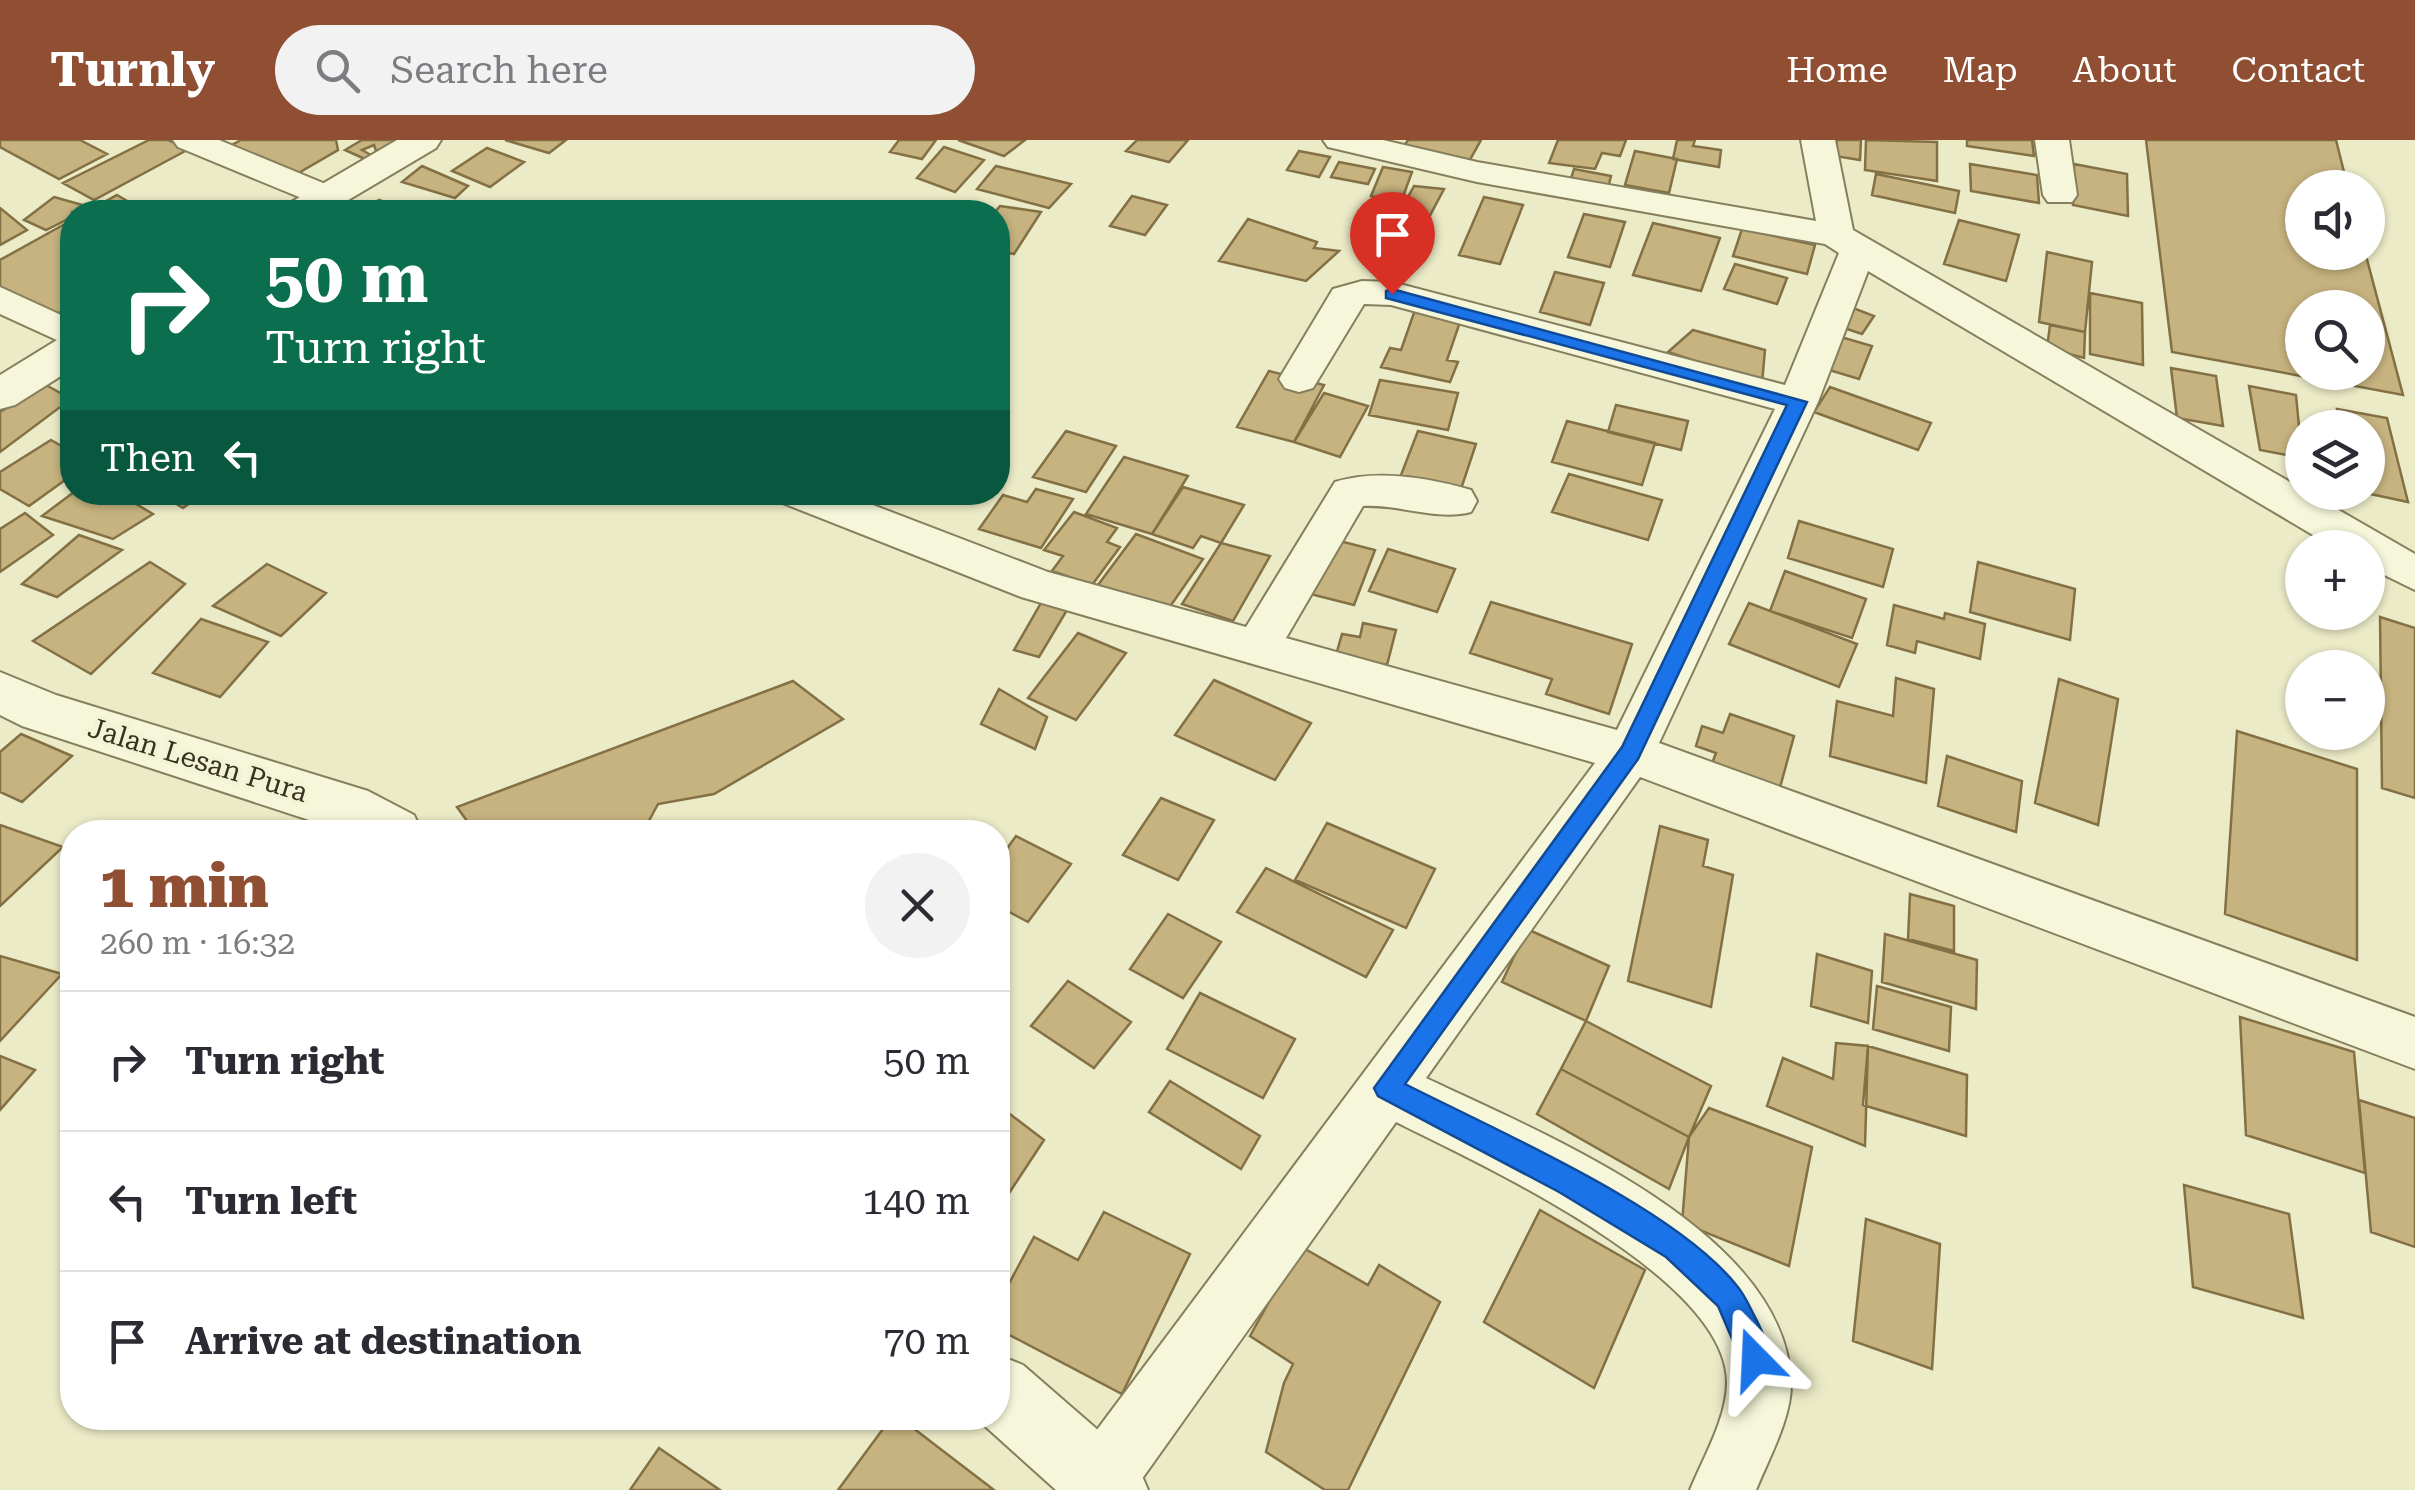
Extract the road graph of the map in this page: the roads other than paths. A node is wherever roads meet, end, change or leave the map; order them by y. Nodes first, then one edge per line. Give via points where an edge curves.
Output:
1 (190, 140) edge
2 (423, 140) edge
3 (1340, 140) edge
4 (1818, 140) edge
5 (2052, 140) edge
6 (1484, 156) edge
7 (2060, 195) dead end
8 (307, 200) edge
9 (322, 200) edge
10 (1847, 243) junction
11 (0, 299) edge
12 (60, 330) edge
13 (60, 357) edge
14 (1299, 379) dead end
15 (0, 394) edge
16 (1798, 402) junction
17 (1456, 502) dead end
18 (829, 505) edge
19 (2415, 574) edge
20 (1257, 648) junction
21 (0, 692) edge
22 (1630, 753) junction
23 (373, 820) edge
24 (2415, 1042) edge
25 (1387, 1088) junction
26 (1010, 1401) edge
27 (1102, 1487) edge
28 (1723, 1490) edge

1 - 8 street
2 - 9 street
3 - 6 street
4 - 10 street
5 - 7 street
6 - 10 street
10 - 16 street
10 - 19 street
11 - 12 street
13 - 15 street
14 - 16 street via 1346,296 1362,292 1392,294
16 - 22 street
17 - 20 street via 1386,490 1350,492
18 - 20 street via 1037,584
20 - 22 street
21 - 23 street, Jalan Lesan Pura
22 - 24 street
22 - 25 street
25 - 27 street
25 - 28 street via 1676,1247 1728,1296 1750,1338 1759,1380
26 - 27 street

